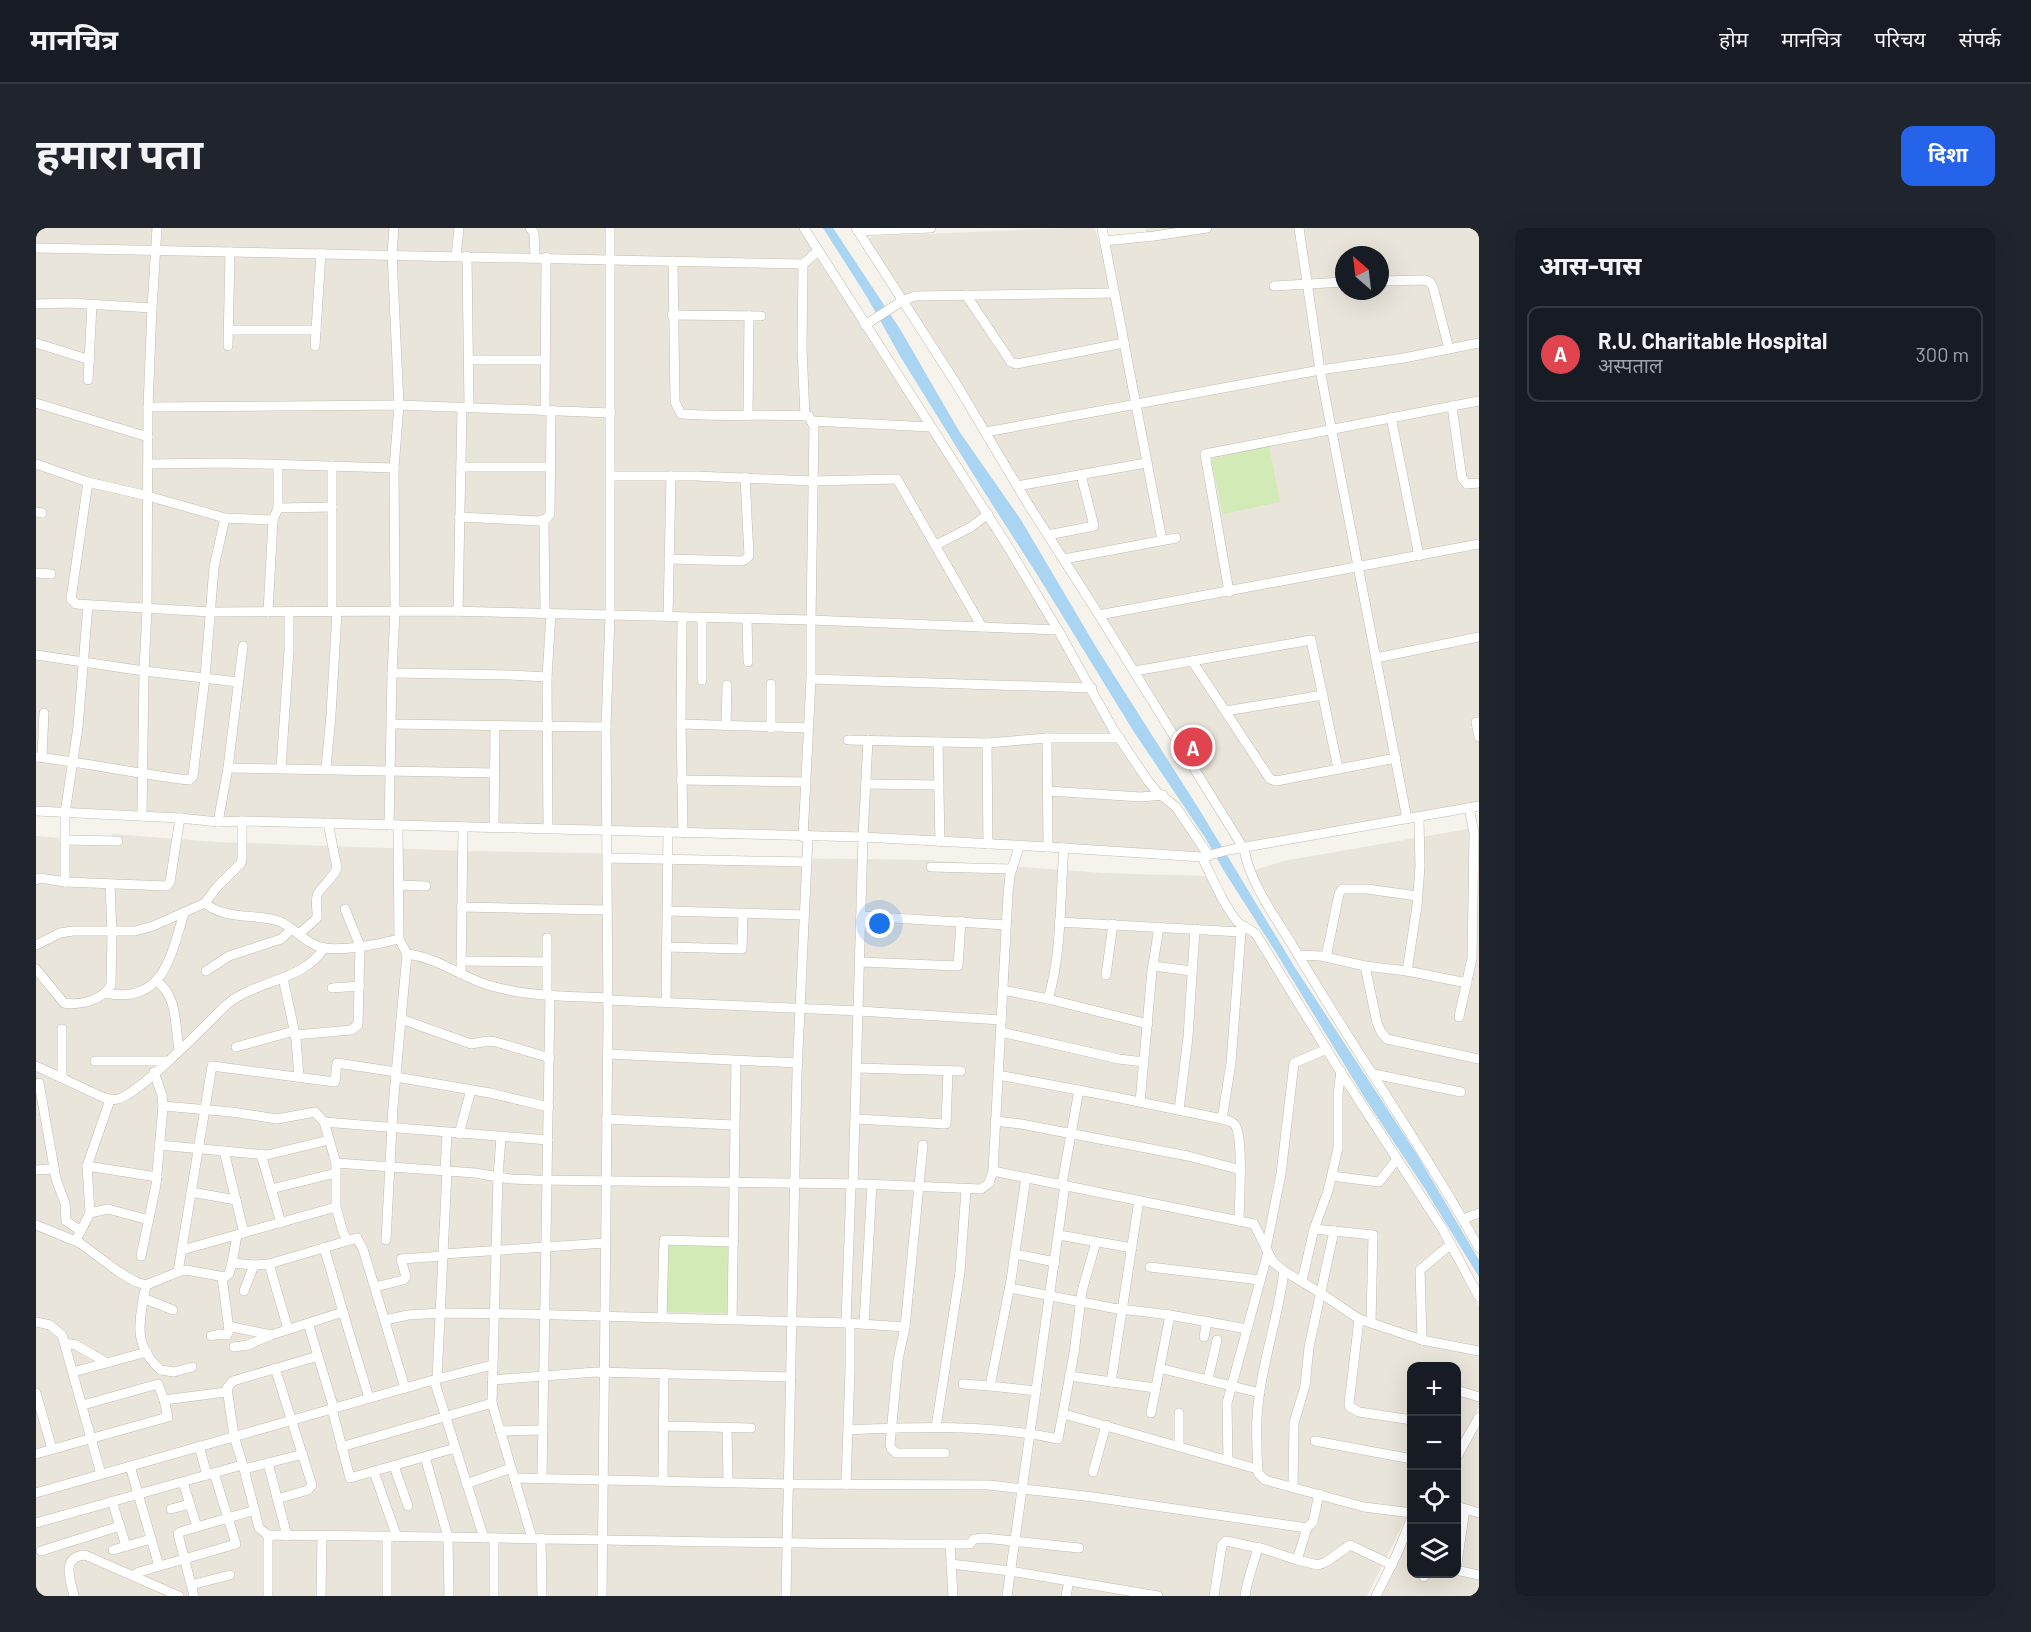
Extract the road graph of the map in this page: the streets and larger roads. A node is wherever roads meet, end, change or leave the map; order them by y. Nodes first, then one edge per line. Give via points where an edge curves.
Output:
1 (157, 228) edge
2 (394, 228) edge
3 (459, 228) edge
4 (530, 228) edge
5 (610, 228) edge
6 (804, 228) edge
7 (931, 228) edge
8 (1102, 228) edge
9 (1207, 228) edge
10 (1299, 228) edge
11 (857, 230) edge
12 (1104, 241) junction
13 (36, 248) edge
14 (157, 251) junction
15 (818, 251) junction
16 (230, 252) junction
17 (321, 253) junction
18 (392, 254) junction
19 (456, 256) junction
20 (467, 256) junction
21 (535, 257) junction
22 (546, 257) junction
23 (610, 259) junction
24 (673, 261) junction
25 (803, 264) junction
26 (1389, 281) edge
27 (1335, 282) edge
28 (1307, 283) junction
29 (1274, 286) dead end
30 (1115, 293) junction
31 (966, 295) junction
32 (902, 301) junction
33 (36, 304) edge
34 (92, 305) junction
35 (152, 308) junction
36 (672, 315) junction
37 (748, 316) junction
38 (760, 316) dead end
39 (865, 325) junction
40 (229, 330) junction
41 (316, 330) junction
42 (36, 343) edge
43 (1124, 343) junction
44 (1479, 343) edge
45 (228, 346) dead end
46 (315, 346) dead end
47 (1449, 349) junction
48 (90, 360) junction
49 (469, 360) junction
50 (545, 360) junction
51 (1320, 370) junction
52 (88, 380) dead end
53 (1479, 401) edge
54 (36, 403) edge
55 (1135, 404) junction
56 (399, 405) junction
57 (1452, 406) junction
58 (148, 407) junction
59 (466, 407) junction
60 (548, 411) junction
61 (611, 413) junction
62 (748, 415) junction
63 (1391, 417) junction
64 (808, 419) junction
65 (932, 427) junction
66 (1331, 428) junction
67 (986, 432) junction
68 (148, 437) junction
69 (1146, 463) junction
70 (36, 464) edge
71 (149, 464) junction
72 (278, 465) junction
73 (332, 466) junction
74 (461, 467) junction
75 (550, 467) junction
76 (394, 468) junction
77 (1081, 475) junction
78 (611, 476) junction
79 (670, 476) junction
80 (745, 477) junction
81 (812, 481) junction
82 (88, 482) junction
83 (1479, 483) edge
84 (1017, 486) junction
85 (148, 496) junction
86 (332, 507) junction
87 (278, 508) junction
88 (988, 514) junction
89 (225, 518) junction
90 (460, 518) junction
91 (273, 520) junction
92 (544, 520) junction
93 (1048, 535) junction
94 (1176, 538) dead end
95 (1162, 540) junction
96 (1479, 544) edge
97 (936, 545) junction
98 (1419, 556) junction
99 (669, 559) junction
100 (1064, 559) junction
101 (1359, 568) junction
102 (36, 573) edge
103 (51, 574) dead end
104 (1229, 591) junction
105 (88, 605) junction
106 (147, 609) junction
107 (289, 611) junction
108 (395, 611) junction
109 (458, 611) junction
110 (211, 612) junction
111 (268, 612) junction
112 (335, 612) junction
113 (548, 613) junction
114 (610, 615) junction
115 (1100, 615) junction
116 (668, 617) junction
117 (682, 617) junction
118 (702, 618) junction
119 (747, 619) junction
120 (811, 620) junction
121 (982, 627) junction
122 (1058, 630) junction
123 (1479, 638) edge
124 (243, 646) dead end
125 (36, 655) edge
126 (1376, 658) junction
127 (1192, 661) junction
128 (83, 662) junction
129 (748, 662) dead end
130 (144, 671) junction
131 (1135, 671) junction
132 (392, 674) junction
133 (205, 677) junction
134 (547, 677) junction
135 (702, 680) dead end
136 (811, 680) junction
137 (238, 682) junction
138 (771, 684) dead end
139 (727, 685) dead end
140 (1092, 688) junction
141 (1323, 695) junction
142 (1226, 711) junction
143 (44, 713) dead end
144 (1479, 722) edge
145 (392, 724) junction
146 (681, 724) junction
147 (495, 726) junction
148 (726, 726) junction
149 (548, 727) junction
150 (606, 727) junction
151 (771, 728) junction
152 (809, 728) junction
153 (1479, 737) edge
154 (1047, 738) junction
155 (1120, 738) junction
156 (849, 740) dead end
157 (868, 740) junction
158 (938, 742) junction
159 (987, 743) junction
160 (39, 757) edge
161 (1396, 758) junction
162 (72, 761) junction
163 (228, 768) junction
164 (281, 768) junction
165 (326, 768) junction
166 (1338, 768) junction
167 (391, 771) junction
168 (495, 773) junction
169 (143, 775) junction
170 (681, 780) junction
171 (806, 782) junction
172 (866, 784) junction
173 (939, 785) junction
174 (1048, 791) junction
175 (1163, 795) junction
176 (1474, 807) edge
177 (36, 812) edge
178 (65, 813) junction
179 (142, 816) junction
180 (1419, 817) junction
181 (180, 818) junction
182 (1407, 819) junction
183 (242, 821) junction
184 (218, 822) junction
185 (328, 823) junction
186 (394, 825) junction
187 (463, 827) junction
188 (494, 827) junction
189 (548, 828) junction
190 (608, 831) junction
191 (668, 832) junction
192 (683, 833) junction
193 (805, 837) junction
194 (863, 837) junction
195 (65, 840) junction
196 (118, 841) dead end
197 (940, 842) junction
198 (988, 844) junction
199 (1019, 846) junction
200 (1048, 847) junction
201 (1064, 848) junction
202 (1244, 849) junction
203 (1208, 856) junction
204 (608, 858) junction
205 (668, 860) junction
206 (807, 862) junction
207 (931, 867) dead end
208 (1012, 868) junction
209 (36, 880) edge
210 (65, 882) junction
211 (110, 884) junction
212 (399, 885) junction
213 (426, 886) dead end
214 (1418, 896) junction
215 (205, 903) junction
216 (461, 907) junction
217 (345, 909) dead end
218 (607, 909) junction
219 (668, 911) junction
220 (184, 913) junction
221 (742, 913) junction
222 (804, 915) junction
223 (861, 916) junction
224 (961, 921) junction
225 (1059, 922) junction
226 (1113, 924) junction
227 (1006, 925) junction
228 (1159, 927) junction
229 (1195, 929) junction
230 (1242, 929) junction
231 (295, 931) junction
232 (112, 932) junction
233 (546, 938) dead end
234 (399, 939) junction
235 (36, 945) edge
236 (360, 946) junction
237 (667, 947) junction
238 (324, 948) junction
239 (407, 954) junction
240 (1298, 955) junction
241 (1326, 957) junction
242 (461, 961) junction
243 (547, 962) junction
244 (860, 962) junction
245 (1153, 966) junction
246 (1365, 966) junction
247 (36, 969) edge
248 (206, 971) dead end
249 (1192, 971) junction
250 (1407, 971) junction
251 (461, 974) junction
252 (1106, 975) dead end
253 (283, 978) junction
254 (156, 981) junction
255 (1467, 983) junction
256 (360, 986) junction
257 (332, 988) dead end
258 (1003, 990) junction
259 (106, 993) junction
260 (549, 996) junction
261 (608, 999) junction
262 (1048, 999) junction
263 (666, 1002) junction
264 (800, 1008) junction
265 (859, 1011) junction
266 (1459, 1017) dead end
267 (401, 1019) junction
268 (1001, 1020) junction
269 (1148, 1024) junction
270 (62, 1029) dead end
271 (1001, 1032) junction
272 (295, 1033) junction
273 (236, 1047) dead end
274 (1327, 1049) junction
275 (178, 1050) junction
276 (607, 1054) junction
277 (550, 1058) junction
278 (1479, 1059) edge
279 (94, 1061) dead end
280 (166, 1061) junction
281 (736, 1061) junction
282 (1144, 1062) junction
283 (798, 1063) junction
284 (41, 1068) edge
285 (857, 1068) junction
286 (948, 1071) junction
287 (961, 1071) dead end
288 (1341, 1071) junction
289 (154, 1072) junction
290 (1374, 1074) junction
291 (396, 1075) junction
292 (998, 1075) junction
293 (62, 1077) junction
294 (299, 1077) junction
295 (37, 1085) edge
296 (471, 1090) junction
297 (1078, 1090) junction
298 (1461, 1092) dead end
299 (110, 1100) junction
300 (1140, 1102) junction
301 (163, 1106) junction
302 (549, 1107) junction
303 (205, 1109) junction
304 (1179, 1110) junction
305 (606, 1119) junction
306 (855, 1119) junction
307 (1222, 1119) junction
308 (995, 1121) junction
309 (324, 1122) junction
310 (734, 1125) junction
311 (392, 1127) junction
312 (447, 1133) junction
313 (1071, 1133) junction
314 (459, 1134) junction
315 (501, 1137) junction
316 (329, 1140) junction
317 (548, 1140) junction
318 (159, 1145) junction
319 (923, 1145) dead end
320 (198, 1150) junction
321 (224, 1151) junction
322 (261, 1154) junction
323 (1397, 1159) junction
324 (87, 1166) junction
325 (390, 1167) junction
326 (336, 1168) junction
327 (54, 1169) junction
328 (36, 1170) edge
329 (1241, 1170) junction
330 (446, 1171) junction
331 (993, 1171) junction
332 (1332, 1176) junction
333 (157, 1177) junction
334 (498, 1177) junction
335 (1026, 1177) junction
336 (548, 1180) junction
337 (605, 1181) junction
338 (735, 1184) junction
339 (795, 1184) junction
340 (852, 1184) junction
341 (1064, 1184) junction
342 (872, 1185) junction
343 (919, 1188) junction
344 (271, 1189) junction
345 (966, 1190) junction
346 (191, 1192) junction
347 (236, 1200) junction
348 (1139, 1200) junction
349 (336, 1207) junction
350 (90, 1213) junction
351 (1479, 1213) edge
352 (149, 1220) junction
353 (1463, 1220) junction
354 (1239, 1221) junction
355 (281, 1223) junction
356 (36, 1225) edge
357 (1314, 1229) junction
358 (81, 1231) junction
359 (1334, 1232) junction
360 (241, 1234) junction
361 (1059, 1235) junction
362 (74, 1240) junction
363 (347, 1240) junction
364 (386, 1240) dead end
365 (734, 1242) junction
366 (1096, 1242) junction
367 (605, 1243) junction
368 (1451, 1244) junction
369 (324, 1247) junction
370 (546, 1248) junction
371 (1132, 1248) junction
372 (1479, 1248) edge
373 (182, 1250) junction
374 (1267, 1250) junction
375 (496, 1251) junction
376 (1015, 1254) junction
377 (443, 1255) junction
378 (141, 1256) dead end
379 (1055, 1262) junction
380 (232, 1263) junction
381 (269, 1264) junction
382 (254, 1265) junction
383 (1150, 1267) dead end
384 (1284, 1271) junction
385 (178, 1272) junction
386 (222, 1277) junction
387 (1260, 1280) junction
388 (1302, 1281) junction
389 (146, 1285) junction
390 (375, 1287) junction
391 (1010, 1288) junction
392 (244, 1291) dead end
393 (1322, 1294) junction
394 (1050, 1295) junction
395 (1479, 1297) edge
396 (144, 1298) junction
397 (1081, 1301) junction
398 (1123, 1309) junction
399 (173, 1310) dead end
400 (342, 1312) junction
401 (441, 1313) junction
402 (494, 1314) junction
403 (545, 1315) junction
404 (1170, 1315) junction
405 (604, 1317) junction
406 (663, 1318) junction
407 (1359, 1318) junction
408 (732, 1319) junction
409 (384, 1320) junction
410 (1207, 1321) junction
411 (36, 1322) edge
412 (792, 1322) junction
413 (308, 1323) junction
414 (848, 1323) junction
415 (1371, 1323) junction
416 (864, 1324) junction
417 (228, 1326) junction
418 (905, 1327) junction
419 (288, 1329) junction
420 (1247, 1329) junction
421 (271, 1335) junction
422 (211, 1336) dead end
423 (1204, 1337) dead end
424 (1217, 1340) dead end
425 (1422, 1340) junction
426 (65, 1343) junction
427 (234, 1347) dead end
428 (1479, 1351) edge
429 (147, 1353) junction
430 (318, 1356) junction
431 (107, 1363) junction
432 (492, 1365) junction
433 (158, 1367) junction
434 (192, 1367) dead end
435 (275, 1368) junction
436 (1159, 1368) junction
437 (73, 1372) junction
438 (604, 1372) junction
439 (664, 1373) junction
440 (544, 1375) junction
441 (1069, 1376) junction
442 (791, 1377) junction
443 (436, 1379) junction
444 (1208, 1379) junction
445 (492, 1380) junction
446 (1111, 1382) junction
447 (158, 1384) junction
448 (963, 1384) dead end
449 (1231, 1385) junction
450 (990, 1386) junction
451 (405, 1388) junction
452 (1155, 1388) junction
453 (1036, 1391) junction
454 (226, 1392) junction
455 (1461, 1392) edge
456 (36, 1393) edge
457 (1260, 1393) junction
458 (1479, 1397) edge
459 (369, 1398) junction
460 (164, 1400) junction
461 (492, 1403) junction
462 (83, 1405) junction
463 (333, 1409) junction
464 (1151, 1413) dead end
465 (1179, 1413) dead end
466 (1064, 1414) junction
467 (445, 1416) junction
468 (1479, 1417) edge
469 (1407, 1419) edge
470 (293, 1420) junction
471 (1106, 1425) junction
472 (663, 1426) junction
473 (727, 1427) junction
474 (936, 1427) junction
475 (751, 1428) dead end
476 (892, 1428) junction
477 (543, 1430) junction
478 (848, 1430) junction
479 (500, 1431) junction
480 (1030, 1433) junction
481 (234, 1436) junction
482 (92, 1438) junction
483 (1315, 1441) dead end
484 (199, 1446) junction
485 (1179, 1446) junction
486 (341, 1447) junction
487 (454, 1448) junction
488 (52, 1449) junction
489 (1461, 1449) edge
490 (945, 1453) dead end
491 (36, 1454) edge
492 (303, 1454) junction
493 (425, 1457) junction
494 (1407, 1458) edge
495 (1228, 1460) junction
496 (268, 1463) junction
497 (130, 1466) junction
498 (394, 1466) junction
499 (243, 1467) junction
500 (511, 1468) junction
501 (1257, 1469) junction
502 (374, 1472) junction
503 (1093, 1472) dead end
504 (101, 1474) junction
505 (211, 1474) junction
506 (514, 1478) junction
507 (542, 1479) junction
508 (603, 1479) junction
509 (663, 1480) junction
510 (183, 1482) junction
511 (728, 1482) junction
512 (466, 1484) junction
513 (788, 1484) junction
514 (846, 1484) junction
515 (1293, 1487) junction
516 (1022, 1488) junction
517 (36, 1493) edge
518 (139, 1494) junction
519 (1319, 1494) junction
520 (277, 1499) junction
521 (112, 1501) junction
522 (190, 1504) junction
523 (408, 1506) dead end
524 (1461, 1507) edge
525 (171, 1509) dead end
526 (255, 1510) junction
527 (1479, 1513) edge
528 (1407, 1514) edge
529 (228, 1518) junction
530 (36, 1523) edge
531 (1408, 1524) edge
532 (120, 1526) junction
533 (198, 1527) junction
534 (1307, 1528) junction
535 (268, 1536) junction
536 (287, 1536) junction
537 (321, 1536) junction
538 (387, 1536) junction
539 (397, 1537) junction
540 (448, 1537) junction
541 (489, 1538) junction
542 (537, 1538) junction
543 (152, 1539) junction
544 (603, 1539) junction
545 (1015, 1541) junction
546 (787, 1543) junction
547 (950, 1544) junction
548 (126, 1546) junction
549 (1258, 1547) junction
550 (1078, 1548) dead end
551 (113, 1550) dead end
552 (41, 1551) dead end
553 (184, 1559) junction
554 (1297, 1560) junction
555 (951, 1564) junction
556 (1392, 1564) junction
557 (159, 1566) junction
558 (1010, 1571) junction
559 (1461, 1571) edge
560 (134, 1575) junction
561 (230, 1575) dead end
562 (1479, 1575) edge
563 (1069, 1581) junction
564 (191, 1585) junction
565 (1107, 1592) edge
566 (1147, 1595) edge
567 (74, 1596) edge
568 (179, 1596) edge
569 (194, 1596) edge
570 (268, 1596) edge
571 (321, 1596) edge
572 (387, 1596) edge
573 (449, 1596) edge
574 (494, 1596) edge
575 (542, 1596) edge
576 (602, 1596) edge
577 (786, 1596) edge
578 (953, 1596) edge
579 (1007, 1596) edge
580 (1066, 1596) edge
581 (1158, 1596) edge
582 (1214, 1596) edge
583 (1245, 1596) edge
584 (1376, 1596) edge

1 - 14 street
2 - 18 street
3 - 19 street
4 - 21 street via 534,233
5 - 23 street
6 - 15 street
7 - 11 street
8 - 12 street
9 - 12 street
10 - 28 street
11 - 32 street
12 - 30 street
13 - 14 street
14 - 16 street
14 - 35 street
15 - 25 street
15 - 39 street
16 - 17 street
16 - 40 street
17 - 18 street
17 - 41 street
18 - 19 street
18 - 56 street
19 - 20 street
20 - 21 street
20 - 49 street
21 - 22 street
22 - 23 street
22 - 50 street
23 - 24 street
23 - 61 street
24 - 25 street
24 - 36 street
25 - 64 street via 802,349
26 - 47 street via 1430,282
27 - 28 street
28 - 29 street
28 - 51 street
30 - 31 street
30 - 43 street
31 - 32 street via 915,296
31 - 43 street via 1011,362
32 - 39 street
32 - 67 street
33 - 34 street
34 - 35 street
34 - 48 street
35 - 58 street
36 - 37 street
36 - 62 street via 677,409 681,414
37 - 38 street
37 - 62 street
39 - 65 street
40 - 41 street
40 - 45 street
41 - 46 street
42 - 48 street
43 - 55 street
44 - 47 street
47 - 51 street
48 - 52 street
49 - 50 street
49 - 59 street
50 - 60 street
51 - 55 street
51 - 66 street
53 - 57 street
54 - 68 street
55 - 67 street
55 - 69 street
56 - 58 street
56 - 59 street
56 - 76 street
57 - 63 street
57 - 83 street via 1462,478 1467,484
58 - 68 street
59 - 60 street
59 - 74 street
60 - 61 street
60 - 75 street
61 - 78 street
62 - 64 street
63 - 66 street
63 - 98 street
64 - 65 street
64 - 81 street via 814,427
65 - 88 street
66 - 101 street
66 - 104 street via 1205,454
67 - 84 street
68 - 71 street
69 - 77 street
69 - 95 street
70 - 82 street
71 - 72 street
71 - 85 street
72 - 73 street
72 - 87 street
73 - 76 street
73 - 86 street
74 - 75 street
74 - 90 street
75 - 92 street via 550,514
76 - 108 street
77 - 84 street
77 - 93 street via 1094,526
78 - 79 street
78 - 114 street
79 - 80 street
79 - 99 street
80 - 81 street
80 - 99 street via 749,555 746,559
81 - 97 street via 897,479
81 - 120 street
82 - 85 street
82 - 105 street via 71,599 76,604
84 - 93 street
85 - 89 street
85 - 106 street
86 - 87 street
86 - 112 street
87 - 91 street
88 - 97 street
88 - 122 street
89 - 91 street
89 - 110 street via 214,567
90 - 92 street
90 - 109 street
91 - 111 street
92 - 113 street
93 - 100 street
94 - 95 street
95 - 100 street
96 - 98 street
97 - 121 street
98 - 101 street
99 - 116 street
100 - 115 street
101 - 104 street
101 - 126 street
102 - 103 street
104 - 115 street
105 - 106 street
105 - 128 street
106 - 110 street
106 - 130 street
107 - 111 street
107 - 112 street
107 - 164 street
108 - 109 street
108 - 112 street
108 - 132 street
109 - 113 street
110 - 111 street
110 - 133 street
112 - 165 street
113 - 114 street
113 - 134 street
114 - 116 street
114 - 150 street
115 - 131 street
116 - 117 street
117 - 118 street
117 - 146 street
118 - 119 street
118 - 135 street
119 - 120 street
119 - 129 street
120 - 121 street
120 - 136 street
121 - 122 street
122 - 140 street
123 - 126 street
124 - 137 street
125 - 128 street
126 - 161 street
127 - 131 street
127 - 141 street via 1311,640
127 - 142 street
128 - 130 street
128 - 162 street
130 - 133 street
130 - 169 street
131 - 202 street
132 - 134 street
132 - 145 street
133 - 137 street
133 - 169 street via 193,776 189,780
134 - 149 street
136 - 140 street
136 - 152 street
137 - 163 street
138 - 151 street
139 - 148 street
140 - 155 street
141 - 142 street
141 - 166 street
142 - 166 street via 1270,779
143 - 160 street
144 - 153 street
145 - 147 street
145 - 167 street
146 - 148 street
146 - 170 street
147 - 149 street
147 - 168 street
148 - 151 street
149 - 150 street
149 - 189 street
150 - 190 street
151 - 152 street
152 - 171 street
154 - 155 street
154 - 159 street
154 - 174 street
155 - 175 street via 1156,792
156 - 157 street
157 - 158 street
157 - 172 street
158 - 159 street
158 - 173 street
159 - 198 street
160 - 162 street
161 - 166 street
161 - 182 street
162 - 169 street
162 - 178 street
163 - 164 street
163 - 184 street
164 - 165 street
165 - 167 street
167 - 168 street
167 - 186 street
168 - 188 street
169 - 179 street
170 - 171 street
170 - 192 street
171 - 193 street
172 - 173 street
172 - 194 street
173 - 197 street
174 - 175 street
174 - 200 street
175 - 203 street via 1176,807
176 - 180 street
176 - 255 street via 1472,958
177 - 178 street
178 - 179 street
178 - 195 street
179 - 181 street
180 - 182 street
180 - 214 street
181 - 184 street
181 - 211 street via 167,886
182 - 202 street
183 - 184 street
183 - 185 street
183 - 215 street via 241,863
185 - 186 street
185 - 231 street via 337,868 318,893 316,918
186 - 187 street
186 - 212 street
187 - 188 street
187 - 216 street
188 - 189 street
189 - 190 street
190 - 191 street
190 - 204 street
191 - 192 street
191 - 205 street
192 - 193 street
193 - 194 street
193 - 206 street
194 - 197 street
194 - 223 street
195 - 196 street
195 - 210 street
197 - 198 street
198 - 199 street
199 - 200 street
199 - 208 street
200 - 201 street
201 - 203 street
201 - 225 street
202 - 203 street
202 - 240 street via 1251,875
203 - 230 street
204 - 205 street
204 - 218 street
205 - 206 street
205 - 219 street
206 - 222 street
207 - 208 street
208 - 227 street
209 - 210 street
210 - 211 street
211 - 232 street
212 - 213 street
212 - 234 street
214 - 241 street via 1342,889
214 - 250 street
215 - 220 street
215 - 231 street via 220,911 281,922
216 - 218 street
216 - 242 street
217 - 236 street
218 - 261 street
219 - 221 street
219 - 237 street
220 - 232 street via 135,931
220 - 254 street via 169,963
221 - 222 street
221 - 237 street via 741,949
222 - 264 street
223 - 224 street
223 - 244 street
224 - 227 street
224 - 244 street via 958,966
225 - 226 street
225 - 262 street
226 - 228 street
226 - 252 street
227 - 258 street
228 - 229 street
228 - 245 street
229 - 230 street
229 - 249 street
230 - 274 street via 1251,929 1256,934
230 - 307 street via 1231,1063
231 - 238 street
231 - 248 street via 229,956
232 - 235 street via 60,933
232 - 259 street via 111,986
233 - 243 street
234 - 236 street
234 - 239 street
236 - 238 street
236 - 256 street
237 - 263 street
238 - 253 street via 318,958
239 - 251 street
239 - 267 street
240 - 241 street
240 - 290 street
241 - 246 street
242 - 243 street
242 - 251 street
243 - 260 street
244 - 265 street
245 - 249 street
245 - 269 street
246 - 250 street
246 - 278 street via 1377,1023 1387,1039
247 - 259 street via 64,1003 84,1003
249 - 304 street
250 - 255 street
251 - 260 street via 491,986
253 - 272 street
253 - 275 street via 235,998
254 - 259 street via 132,995
254 - 275 street via 171,999
255 - 266 street
256 - 257 street
256 - 272 street via 358,1025 354,1029
258 - 262 street
258 - 268 street
260 - 261 street
260 - 277 street
261 - 263 street
261 - 276 street
262 - 269 street
263 - 264 street
264 - 265 street
264 - 283 street
265 - 268 street
265 - 285 street
267 - 277 street via 471,1044 496,1042
267 - 291 street
268 - 271 street
269 - 282 street
270 - 293 street
271 - 282 street
271 - 292 street
272 - 273 street
272 - 294 street
274 - 288 street
274 - 374 street via 1294,1063
275 - 280 street
276 - 281 street
276 - 305 street
277 - 302 street
279 - 280 street
280 - 289 street
281 - 283 street
281 - 310 street
282 - 300 street
283 - 339 street
284 - 293 street
284 - 295 street
285 - 286 street
285 - 306 street
286 - 287 street
286 - 306 street via 946,1124
288 - 323 street
288 - 332 street via 1338,1148
289 - 299 street via 126,1095
289 - 301 street
290 - 298 street
290 - 353 street
291 - 294 street via 337,1064 335,1082
291 - 296 street
291 - 311 street
292 - 297 street
292 - 308 street
293 - 299 street
294 - 303 street via 212,1066
295 - 327 street
296 - 302 street
296 - 314 street
297 - 300 street
297 - 313 street
299 - 324 street
300 - 304 street
301 - 303 street
301 - 318 street
302 - 317 street
303 - 309 street via 277,1119 315,1112
303 - 320 street
304 - 307 street
305 - 310 street
305 - 337 street
306 - 340 street
307 - 329 street via 1236,1127
308 - 313 street
308 - 331 street
309 - 311 street
309 - 316 street
310 - 338 street
311 - 312 street
311 - 325 street
312 - 314 street
312 - 330 street
313 - 329 street
313 - 341 street
314 - 315 street
315 - 317 street
315 - 334 street
316 - 322 street via 276,1154
316 - 326 street
317 - 336 street
318 - 320 street
318 - 333 street
319 - 343 street
320 - 321 street
320 - 346 street
321 - 322 street
321 - 347 street
322 - 344 street
323 - 332 street via 1379,1182
323 - 368 street
324 - 333 street
324 - 350 street
325 - 326 street
325 - 330 street
325 - 364 street
326 - 344 street
326 - 349 street
327 - 328 street
327 - 358 street via 65,1203 66,1221
329 - 354 street
330 - 334 street
330 - 377 street
331 - 335 street
331 - 345 street via 987,1186
332 - 357 street
333 - 352 street
334 - 336 street
334 - 375 street
335 - 341 street
335 - 376 street
336 - 337 street
336 - 370 street
337 - 338 street
337 - 367 street
338 - 339 street
338 - 365 street
339 - 340 street
339 - 412 street
340 - 342 street
340 - 414 street
341 - 348 street
341 - 361 street
342 - 343 street
342 - 416 street
343 - 345 street
343 - 418 street
344 - 355 street
345 - 474 street via 960,1272
346 - 347 street
346 - 373 street
347 - 360 street
348 - 354 street
348 - 371 street
349 - 355 street
349 - 363 street
350 - 352 street via 108,1209
350 - 358 street
351 - 353 street
352 - 378 street
353 - 372 street
354 - 374 street via 1256,1226
355 - 360 street
356 - 362 street
357 - 359 street
357 - 388 street
358 - 362 street
359 - 393 street
359 - 415 street via 1373,1235
360 - 373 street
360 - 380 street
361 - 366 street
361 - 379 street
362 - 389 street via 119,1272
363 - 369 street
363 - 390 street via 359,1240
365 - 406 street via 664,1240
365 - 408 street
366 - 371 street
366 - 397 street
367 - 370 street
367 - 405 street
368 - 395 street
368 - 425 street via 1420,1270
369 - 381 street
369 - 400 street
370 - 375 street
370 - 403 street
371 - 398 street
373 - 385 street
374 - 384 street
374 - 387 street
375 - 377 street
375 - 402 street
376 - 379 street
376 - 391 street
377 - 390 street via 401,1259 406,1277
377 - 401 street
379 - 394 street
380 - 382 street
380 - 386 street via 229,1274
381 - 382 street
381 - 419 street
382 - 392 street
383 - 387 street
384 - 388 street
384 - 457 street
385 - 386 street
385 - 389 street
386 - 417 street
387 - 420 street
388 - 393 street
389 - 396 street
390 - 409 street
391 - 394 street
391 - 450 street
393 - 407 street
393 - 515 street via 1294,1423
394 - 397 street
394 - 453 street
396 - 399 street
396 - 429 street via 139,1328 140,1341
397 - 398 street
397 - 441 street
398 - 404 street
398 - 446 street
400 - 413 street
400 - 459 street
401 - 402 street
401 - 409 street
401 - 443 street
402 - 403 street
402 - 432 street
403 - 405 street
403 - 440 street
404 - 410 street
404 - 436 street
405 - 406 street
405 - 438 street
406 - 408 street
407 - 415 street
407 - 469 street via 1350,1407
408 - 412 street
409 - 451 street
410 - 420 street
410 - 423 street
411 - 426 street via 59,1331
412 - 414 street
412 - 442 street
413 - 419 street
413 - 430 street
414 - 416 street
414 - 478 street
415 - 425 street
416 - 418 street
417 - 421 street
417 - 422 street via 227,1335
418 - 476 street
419 - 421 street
420 - 449 street
421 - 427 street
424 - 444 street
425 - 428 street
426 - 431 street
426 - 437 street
429 - 431 street
429 - 433 street
430 - 435 street
430 - 463 street
431 - 437 street
432 - 443 street
432 - 445 street
433 - 434 street via 167,1372
433 - 447 street
435 - 454 street via 233,1381
435 - 470 street
436 - 444 street
436 - 452 street
437 - 462 street
438 - 439 street
438 - 440 street
438 - 508 street
439 - 442 street
439 - 472 street
440 - 445 street
440 - 477 street
441 - 446 street
441 - 466 street
442 - 513 street
443 - 451 street
443 - 467 street
444 - 449 street
445 - 461 street
446 - 452 street
447 - 460 street
447 - 462 street
448 - 450 street
449 - 457 street
449 - 495 street via 1227,1403
450 - 453 street
451 - 459 street
452 - 464 street
453 - 480 street
454 - 460 street
454 - 481 street
455 - 458 street
456 - 488 street
457 - 501 street
459 - 463 street
460 - 482 street via 168,1417
461 - 467 street
461 - 479 street
462 - 482 street
463 - 470 street
463 - 486 street
465 - 485 street
466 - 471 street
466 - 480 street via 1058,1439
467 - 486 street
467 - 487 street
468 - 489 street
470 - 481 street
470 - 492 street
471 - 485 street
471 - 503 street
472 - 473 street
472 - 509 street
473 - 475 street
473 - 511 street
474 - 476 street
474 - 480 street
476 - 478 street
476 - 490 street via 893,1451
477 - 479 street
477 - 507 street
478 - 514 street
479 - 500 street
480 - 516 street
481 - 484 street
481 - 499 street
482 - 488 street
482 - 504 street
483 - 494 street
484 - 497 street
484 - 505 street
485 - 495 street
486 - 502 street via 350,1478
487 - 493 street
487 - 512 street
488 - 491 street
492 - 496 street
492 - 520 street via 311,1487
493 - 498 street
493 - 540 street
495 - 501 street
496 - 499 street
496 - 520 street
497 - 504 street
497 - 518 street
498 - 502 street
498 - 523 street
499 - 505 street
499 - 526 street
500 - 506 street
500 - 512 street
501 - 515 street via 1265,1480
502 - 539 street
504 - 517 street
505 - 510 street
505 - 529 street
506 - 507 street
506 - 542 street
507 - 508 street
508 - 509 street
508 - 544 street
509 - 511 street
510 - 518 street
510 - 522 street
511 - 513 street
512 - 541 street
513 - 514 street
513 - 546 street
514 - 516 street
515 - 519 street
516 - 534 street
516 - 545 street
518 - 521 street
518 - 543 street
519 - 528 street
519 - 534 street via 1313,1521
520 - 536 street
521 - 530 street
521 - 532 street
522 - 525 street
522 - 533 street
524 - 527 street
526 - 529 street
526 - 535 street via 259,1528
529 - 533 street
529 - 553 street via 236,1544
531 - 556 street
532 - 548 street
532 - 552 street
533 - 553 street via 178,1534
534 - 554 street
535 - 536 street
535 - 570 street
536 - 537 street
537 - 538 street
537 - 571 street
538 - 539 street
538 - 572 street
539 - 540 street
540 - 541 street
540 - 573 street
541 - 542 street
541 - 574 street
542 - 544 street
542 - 575 street
543 - 548 street
543 - 557 street
544 - 546 street
544 - 576 street
545 - 547 street via 984,1538 974,1539 970,1544
545 - 550 street
545 - 558 street
546 - 547 street
546 - 577 street
547 - 555 street
548 - 551 street
549 - 554 street
549 - 582 street via 1224,1542
549 - 583 street
553 - 557 street
553 - 564 street
554 - 556 street via 1322,1564 1350,1545
555 - 558 street
555 - 578 street
556 - 584 street
557 - 560 street
558 - 563 street
558 - 579 street
559 - 562 street
560 - 567 street via 81,1555 70,1561 68,1567
560 - 568 street
561 - 564 street
563 - 565 street
563 - 580 street
564 - 569 street
565 - 566 street
566 - 581 street

